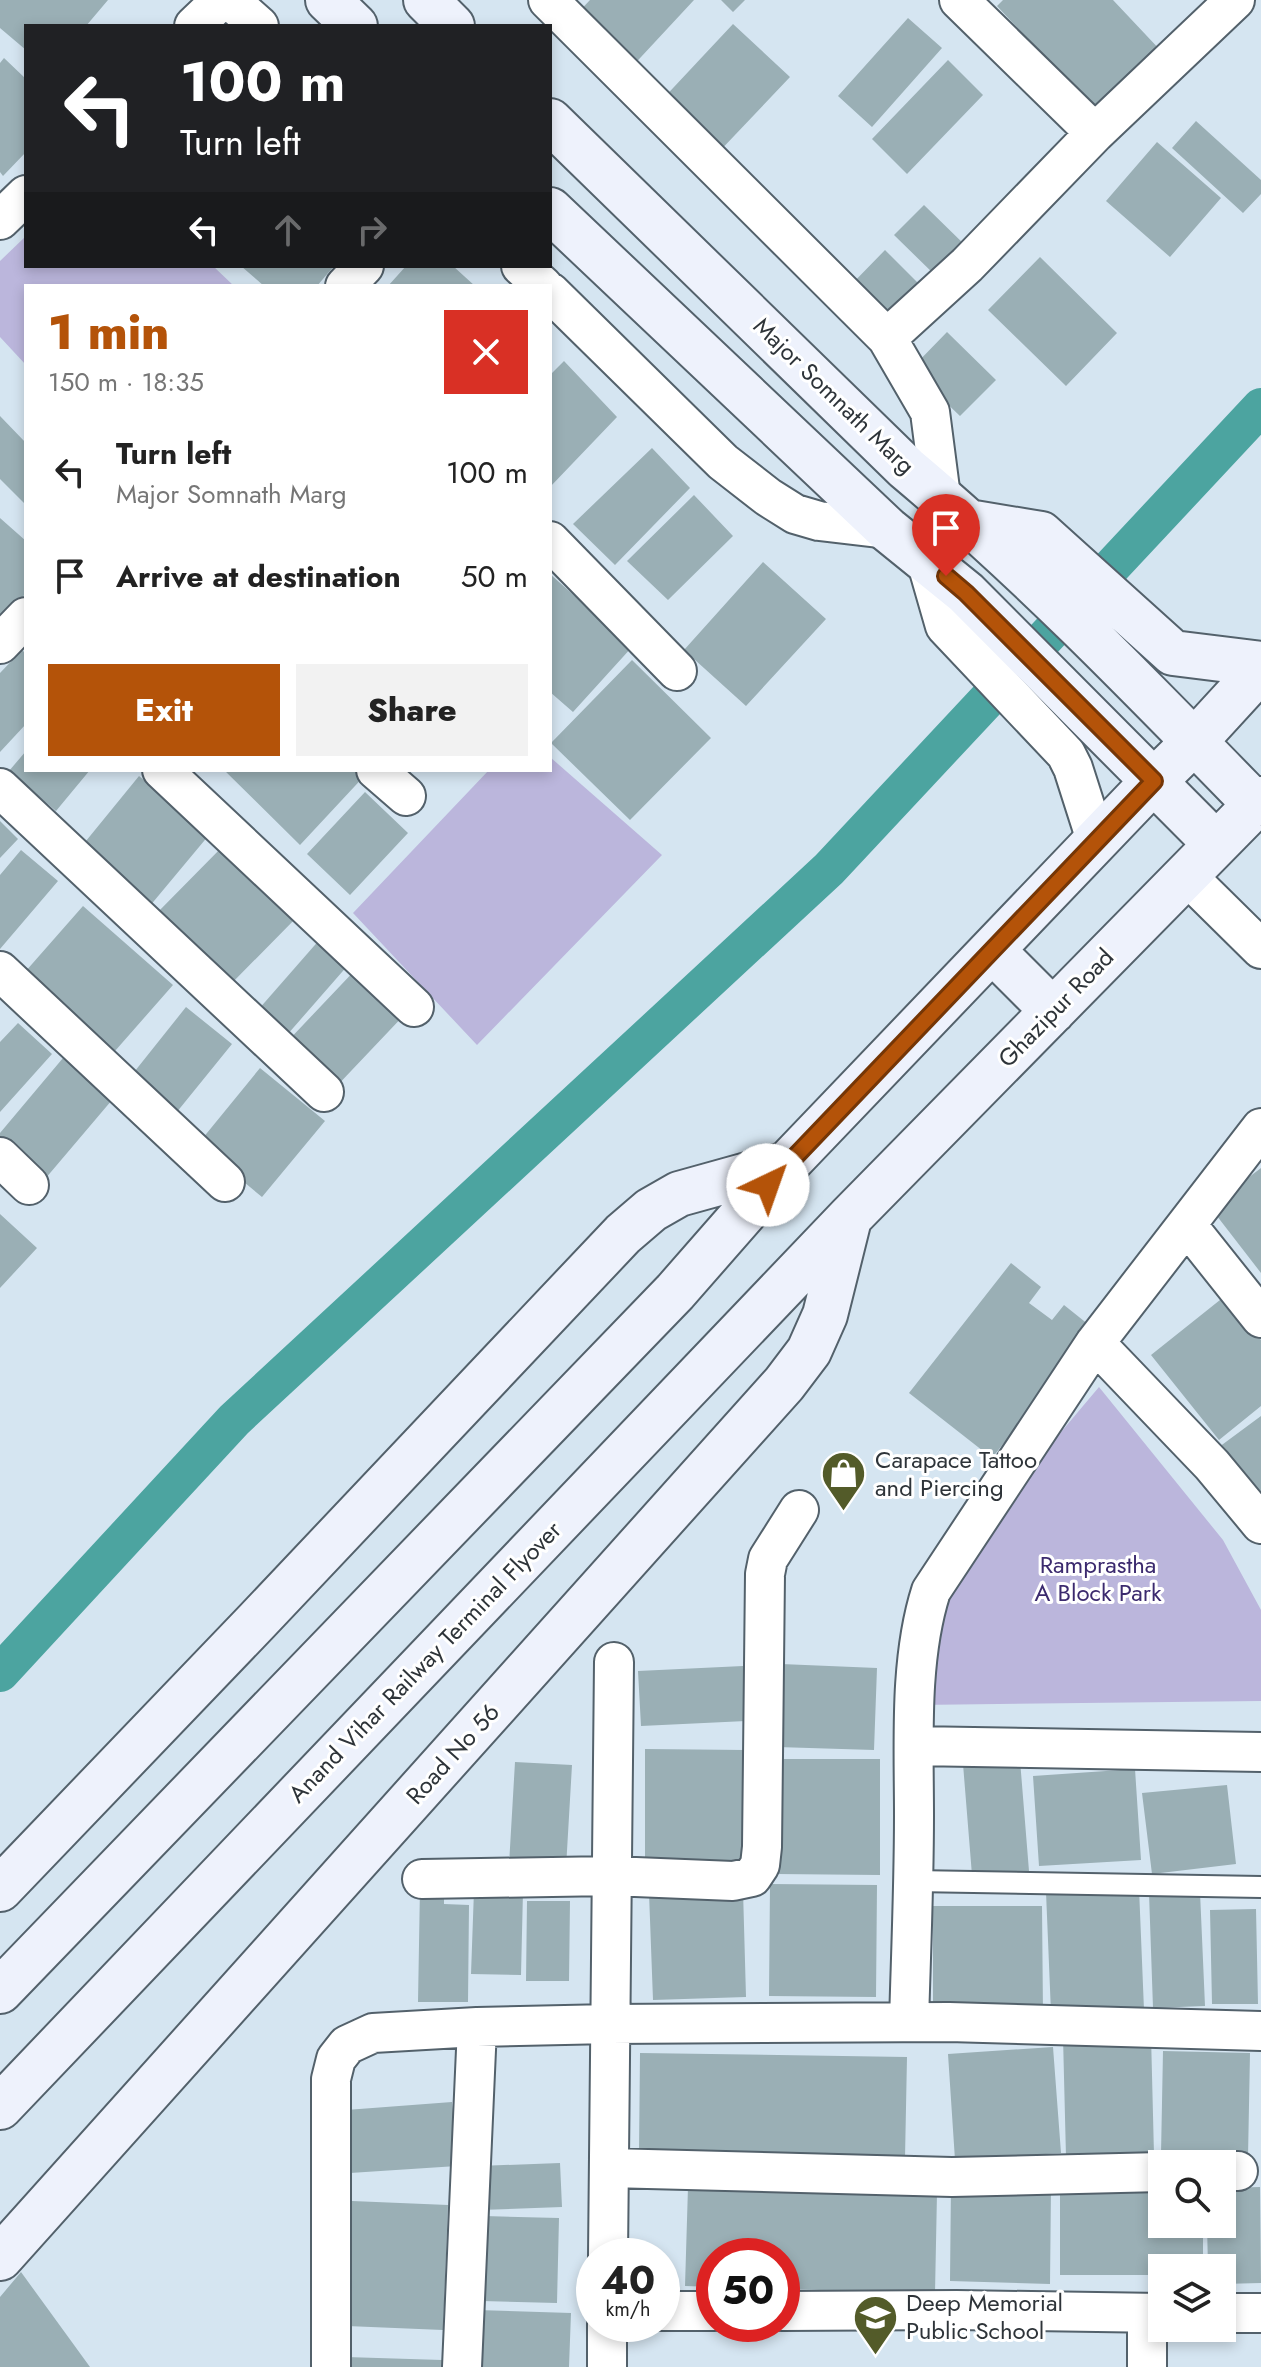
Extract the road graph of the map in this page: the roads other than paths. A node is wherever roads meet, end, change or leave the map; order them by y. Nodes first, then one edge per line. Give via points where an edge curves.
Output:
1 (221, 0) edge
2 (230, 0) edge
3 (328, 0) edge
4 (426, 0) edge
5 (548, 0) edge
6 (959, 0) edge
7 (1235, 0) edge
8 (196, 24) edge
9 (257, 24) edge
10 (353, 24) edge
11 (450, 24) edge
12 (552, 123) edge
13 (1095, 133) junction
14 (552, 212) edge
15 (362, 268) edge
16 (523, 268) edge
17 (347, 284) edge
18 (541, 284) edge
19 (552, 294) edge
20 (887, 338) junction
21 (955, 510) junction
22 (887, 529) junction
23 (552, 543) edge
24 (955, 610) junction
25 (1261, 666) edge
26 (677, 671) dead end
27 (1138, 683) junction
28 (1194, 742) junction
29 (164, 772) edge
30 (378, 772) edge
31 (1154, 781) junction
32 (0, 788) edge
33 (406, 796) dead end
34 (1258, 802) edge
35 (1096, 840) junction
36 (1216, 844) junction
37 (1186, 875) junction
38 (1261, 949) edge
39 (992, 950) junction
40 (0, 971) edge
41 (414, 1007) dead end
42 (1053, 1011) junction
43 (324, 1092) dead end
44 (1261, 1128) edge
45 (0, 1157) edge
46 (787, 1164) junction
47 (225, 1182) dead end
48 (29, 1185) dead end
49 (850, 1217) junction
50 (1187, 1225) junction
51 (1261, 1318) edge
52 (1095, 1343) junction
53 (799, 1510) dead end
54 (1261, 1524) edge
55 (614, 1662) dead end
56 (914, 1746) junction
57 (1261, 1752) edge
58 (611, 1876) junction
59 (422, 1879) dead end
60 (914, 1881) junction
61 (1261, 1887) edge
62 (0, 1889) edge
63 (0, 1991) edge
64 (909, 2022) junction
65 (610, 2024) junction
66 (477, 2027) junction
67 (1261, 2031) edge
68 (0, 2107) edge
69 (609, 2168) junction
70 (1148, 2172) edge
71 (608, 2238) edge
72 (0, 2258) edge
73 (800, 2311) edge
74 (1148, 2313) edge
75 (1236, 2313) edge
76 (1261, 2313) edge
77 (607, 2342) edge
78 (1150, 2342) edge
79 (331, 2367) edge
80 (462, 2367) edge
81 (607, 2367) edge
82 (1147, 2367) edge

1 - 8 street
2 - 9 street
3 - 10 main road
4 - 11 main road
5 - 20 street
6 - 13 street
7 - 13 street
12 - 21 main road, Major Somnath Marg
13 - 20 street via 967,265
14 - 22 main road
15 - 17 street
16 - 18 street
19 - 22 street via 723,462 768,497 819,521
20 - 21 street via 930,412
21 - 25 main road via 1041,534 1169,651
21 - 27 main road, Major Somnath Marg
22 - 24 main road via 926,560
23 - 26 street
24 - 31 main road via 1101,727
24 - 35 street via 1066,754
25 - 27 main road
25 - 28 main road
27 - 28 main road, Major Somnath Marg
28 - 31 main road
28 - 34 main road, Major Somnath Marg
29 - 41 street
30 - 33 street
31 - 35 main road
31 - 36 main road
32 - 43 street
34 - 36 main road, Ghazipur Road
35 - 39 main road
36 - 37 main road, Ghazipur Road
37 - 38 street
37 - 42 main road, Ghazipur Road
39 - 42 main road
39 - 46 main road
40 - 47 street
42 - 49 main road, Ghazipur Road
44 - 50 street
45 - 48 street
46 - 62 main road via 679,1194 623,1234
46 - 63 main road via 664,1304
49 - 68 main road, Anand Vihar Railway Terminal Flyover
49 - 72 main road, Road No 56 via 825,1315 809,1351 784,1384
50 - 51 street
50 - 52 street
52 - 54 street
52 - 56 street via 931,1591 917,1652
53 - 58 street via 768,1559 765,1574 760,1865 752,1877 733,1881
55 - 58 street
56 - 57 street
56 - 60 street
58 - 59 street
58 - 65 street
60 - 61 lane
60 - 64 street
64 - 65 street
64 - 67 street
65 - 66 street
65 - 69 street
66 - 79 street via 373,2033 347,2045 336,2059 331,2079
66 - 80 street
69 - 70 street via 952,2177
69 - 71 street
73 - 74 street
75 - 76 street
77 - 81 street
78 - 82 street

